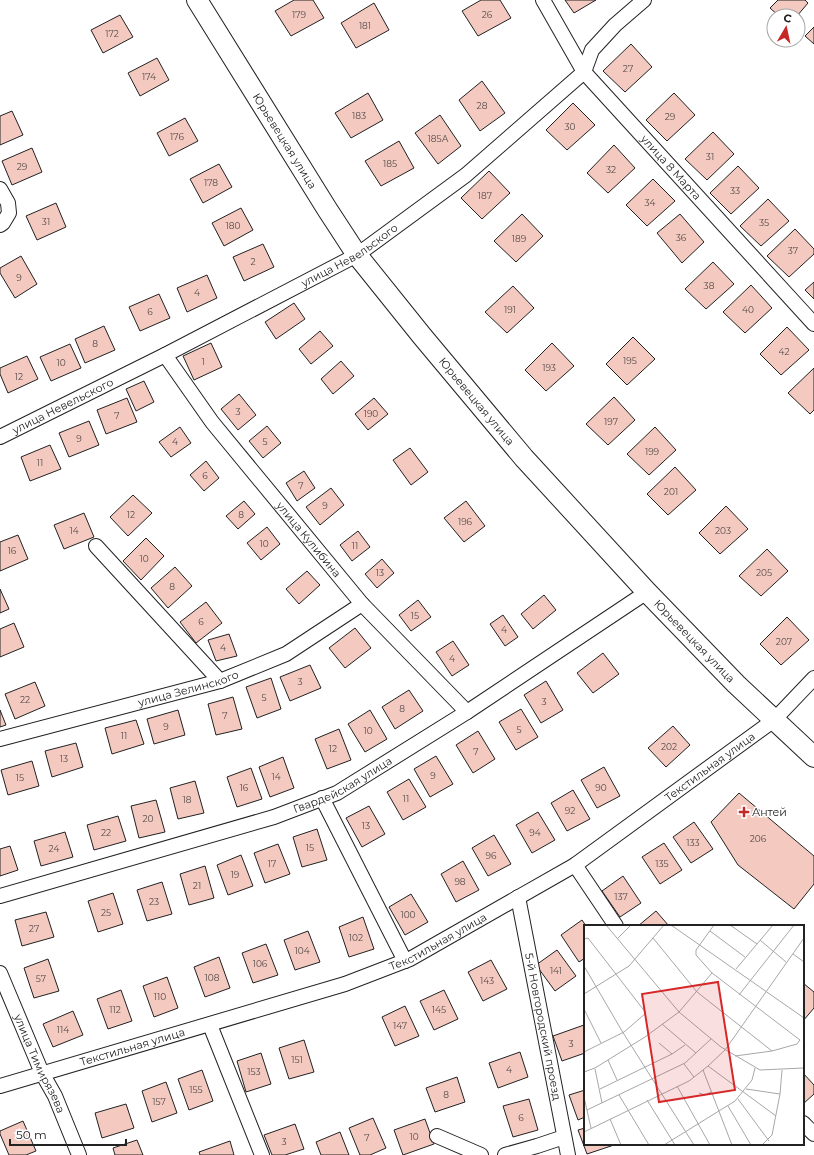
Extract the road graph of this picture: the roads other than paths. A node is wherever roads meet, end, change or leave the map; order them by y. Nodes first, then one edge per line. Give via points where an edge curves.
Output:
1 (197, 0) edge
2 (543, 0) edge
3 (644, 0) edge
4 (584, 72) junction
5 (0, 189) edge
6 (0, 225) edge
7 (357, 254) junction
8 (814, 324) edge
9 (164, 355) junction
10 (0, 437) edge
11 (96, 546) dead end
12 (646, 592) junction
13 (362, 604) junction
14 (814, 678) edge
15 (220, 681) junction
16 (467, 712) junction
17 (774, 720) junction
18 (0, 739) edge
19 (814, 757) edge
20 (322, 798) junction
21 (575, 865) junction
22 (0, 896) edge
23 (518, 898) junction
24 (615, 925) edge
25 (405, 962) junction
26 (0, 973) edge
27 (210, 1025) junction
28 (42, 1074) junction
29 (0, 1086) edge
30 (804, 1124) edge
31 (814, 1134) edge
32 (437, 1136) dead end
33 (564, 1137) junction
34 (79, 1155) edge
35 (262, 1155) edge
36 (481, 1155) edge
37 (505, 1155) edge
38 (568, 1155) edge

1 - 7 main road, Юрьевецкая улица
2 - 4 street, улица 8 Марта
3 - 4 street, улица Невельского via 615,25 592,50
4 - 7 street, улица Невельского via 466,175
4 - 8 street, улица 8 Марта
5 - 6 street via 8,203 9,213
7 - 9 street, улица Невельского
7 - 12 main road, Юрьевецкая улица via 524,458
9 - 10 street, улица Невельского
9 - 13 street, улица Кулибина via 212,422
11 - 15 street
12 - 16 street, Гвардейская улица
12 - 17 main road, Юрьевецкая улица
13 - 15 street, улица Зелинского via 286,654
13 - 16 street, улица Кулибина
14 - 17 street, Текстильная улица
15 - 18 street, улица Зелинского
16 - 20 street, Гвардейская улица via 337,793
17 - 19 main road, Юрьевецкая улица
17 - 21 street, Текстильная улица
20 - 22 street, Гвардейская улица via 274,817
20 - 25 street
21 - 23 street, Текстильная улица
21 - 24 street
23 - 25 street, Текстильная улица
23 - 33 street, 5-й Новгородский проезд
25 - 27 street, Текстильная улица via 345,984
26 - 28 street, улица Тимирязева
27 - 28 street, Текстильная улица
27 - 35 street
28 - 29 street, Текстильная улица
28 - 34 street, улица Тимирязева via 55,1096
30 - 31 street
32 - 36 street
33 - 37 street
33 - 38 street, 5-й Новгородский проезд

